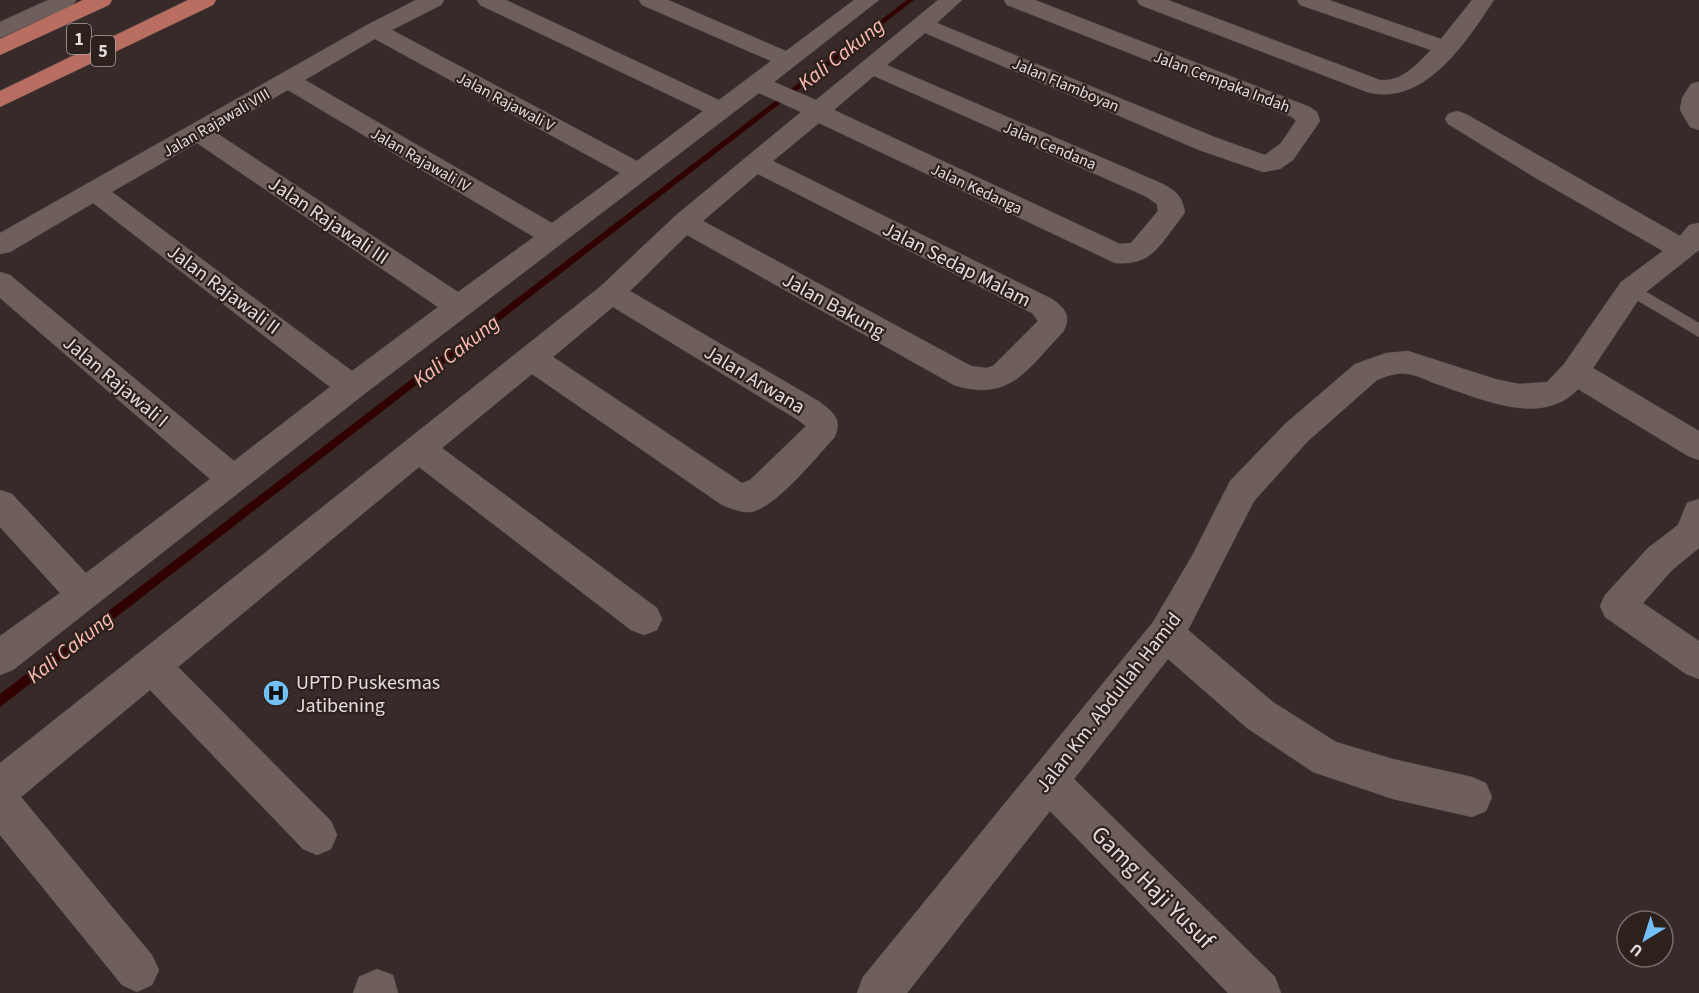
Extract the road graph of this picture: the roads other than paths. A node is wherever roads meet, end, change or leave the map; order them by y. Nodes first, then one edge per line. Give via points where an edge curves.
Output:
1 (65, 0) edge
2 (101, 0) edge
3 (158, 0) edge
4 (205, 0) edge
5 (433, 0) edge
6 (488, 0) edge
7 (650, 0) edge
8 (868, 0) edge
9 (951, 0) edge
10 (1015, 0) edge
11 (1148, 0) edge
12 (1308, 0) edge
13 (1473, 4) edge
14 (924, 25) junction
15 (375, 30) junction
16 (0, 31) edge
17 (0, 48) edge
18 (1446, 48) junction
19 (788, 60) junction
20 (872, 67) junction
21 (0, 77) edge
22 (288, 80) junction
23 (764, 86) junction
24 (1699, 89) edge
25 (0, 100) edge
26 (813, 108) junction
27 (720, 110) junction
28 (1457, 118) dead end
29 (1699, 122) edge
30 (198, 133) junction
31 (1208, 144) joint
32 (762, 166) junction
33 (638, 172) junction
34 (95, 192) junction
35 (684, 222) junction
36 (555, 237) junction
37 (1691, 241) edge
38 (0, 245) edge
39 (1140, 250) joint
40 (0, 282) edge
41 (1631, 289) junction
42 (611, 293) junction
43 (459, 307) junction
44 (1699, 331) edge
45 (532, 358) junction
46 (1575, 372) junction
47 (987, 380) joint
48 (352, 387) junction
49 (1699, 447) edge
50 (418, 448) junction
51 (233, 479) junction
52 (0, 504) edge
53 (1699, 513) edge
54 (82, 597) junction
55 (644, 619) dead end
56 (1166, 634) junction
57 (0, 658) edge
58 (1699, 662) edge
59 (152, 666) junction
60 (1048, 781) junction
61 (0, 788) edge
62 (1472, 797) dead end
63 (0, 803) edge
64 (317, 835) dead end
65 (137, 970) dead end
66 (879, 993) edge
67 (1258, 993) edge

1 - 16 street
2 - 17 highway
3 - 21 highway, 1
4 - 25 highway, 5
5 - 15 street, Jalan Rajawali VIII
6 - 27 street
7 - 19 street
8 - 19 street
9 - 14 street
10 - 31 street, Jalan Cempaka Indah via 1308,117 1289,150 1271,164
11 - 18 street via 1387,89 1408,82
12 - 18 street
13 - 18 street
14 - 20 street
14 - 31 street, Jalan Flamboyan
15 - 22 street, Jalan Rajawali VIII
15 - 33 street, Jalan Rajawali V
19 - 23 street
20 - 26 street
20 - 39 street, Jalan Cendana via 1170,200 1172,212
22 - 30 street, Jalan Rajawali VIII
22 - 36 street, Jalan Rajawali IV
23 - 26 street, Jalan Kedanga
23 - 27 street
24 - 29 street via 1691,110
26 - 32 street
26 - 39 street, Jalan Kedanga via 1115,253
27 - 33 street
28 - 37 street via 1543,171
30 - 34 street, Jalan Rajawali VIII
30 - 43 street, Jalan Rajawali III
32 - 35 street
32 - 47 street, Jalan Sedap Malam via 1053,314 1053,324 1004,374
33 - 36 street
34 - 38 street, Jalan Rajawali VIII
34 - 48 street, Jalan Rajawali II
35 - 42 street
35 - 47 street, Jalan Bakung via 965,377
36 - 43 street
37 - 41 street, Jalan Km. Abdullah Hamid
40 - 51 street, Jalan Rajawali I
41 - 44 lane
41 - 46 street, Jalan Km. Abdullah Hamid
42 - 45 street
42 - 45 street, Jalan Arwana via 823,422 823,429 762,490 749,498 734,495
43 - 48 street
45 - 50 street
46 - 49 street
46 - 56 street, Jalan Km. Abdullah Hamid via 1557,391 1519,396 1408,362 1386,363 1366,372 1297,432 1242,491
48 - 51 street
50 - 55 street
50 - 59 street
51 - 54 street
52 - 54 street
53 - 58 street via 1692,534 1660,559 1618,606
54 - 57 street
56 - 60 street, Jalan Km. Abdullah Hamid
56 - 62 street via 1260,714 1328,758
59 - 61 street
59 - 64 street
60 - 66 street, Jalan Km. Abdullah Hamid
60 - 67 street, Gamg Haji Yusuf
63 - 65 street

